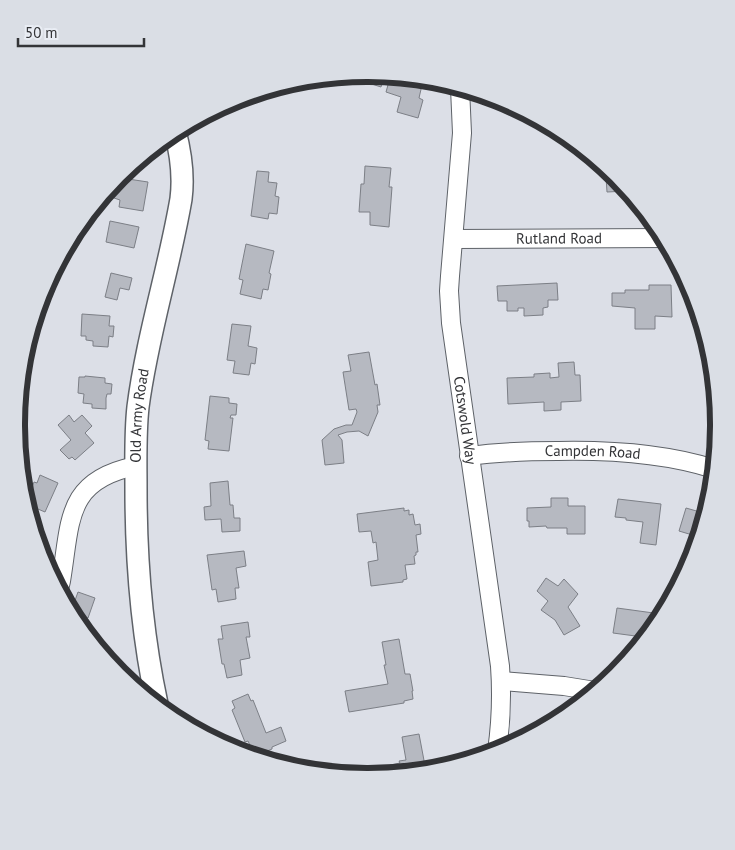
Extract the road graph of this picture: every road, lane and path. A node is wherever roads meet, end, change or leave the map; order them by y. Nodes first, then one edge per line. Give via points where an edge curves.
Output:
1 (460, 95) edge
2 (177, 140) edge
3 (654, 238) edge
4 (454, 239) junction
5 (469, 456) junction
6 (136, 466) junction
7 (707, 467) edge
8 (61, 579) edge
9 (501, 680) junction
10 (585, 689) edge
11 (155, 694) edge
12 (498, 741) edge

1 - 4 street, Cotswold Way via 462,133
2 - 6 street, Old Army Road via 183,173 181,199 143,375
3 - 4 street, Rutland Road
4 - 5 street, Cotswold Way via 451,323
5 - 7 street, Campden Road via 530,451 604,451 640,454
5 - 9 street, Cotswold Way
6 - 8 street via 98,478 80,496 72,514
6 - 11 street, Old Army Road via 142,609
9 - 10 street
9 - 12 street, Cotswold Way

